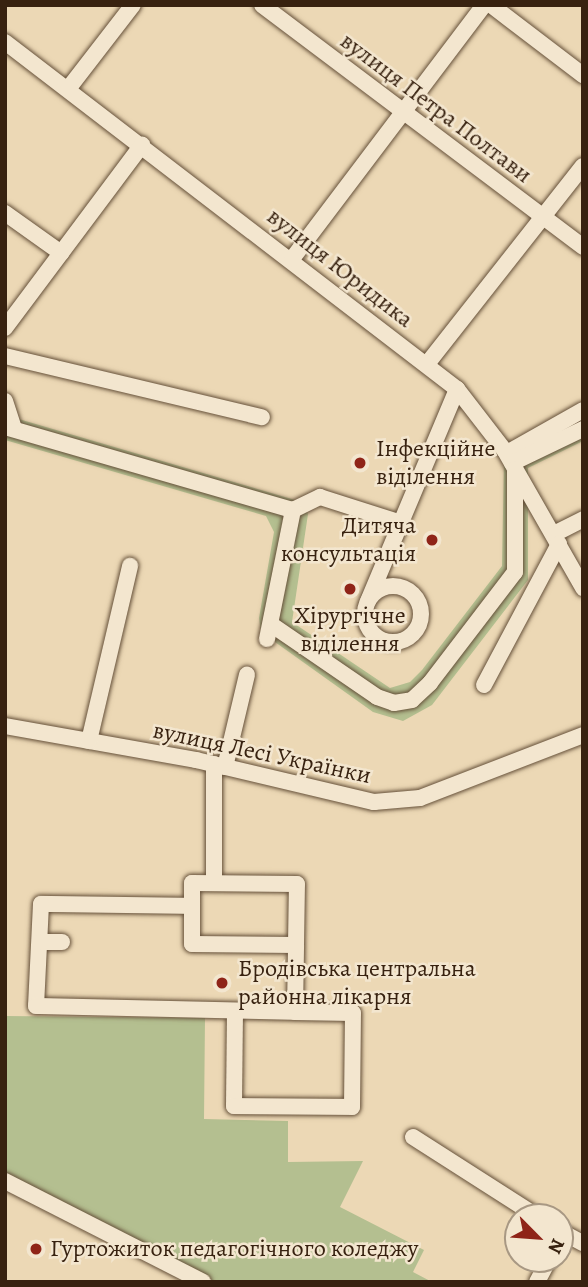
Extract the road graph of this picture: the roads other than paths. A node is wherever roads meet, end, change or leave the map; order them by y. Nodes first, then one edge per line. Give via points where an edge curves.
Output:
1 (133, 5) edge
2 (262, 5) edge
3 (484, 5) edge
4 (491, 5) edge
5 (5, 42) edge
6 (583, 75) edge
7 (68, 89) junction
8 (404, 112) junction
9 (142, 145) junction
10 (583, 166) edge
11 (5, 213) edge
12 (543, 217) junction
13 (583, 247) edge
14 (61, 253) junction
15 (292, 259) junction
16 (5, 328) edge
17 (5, 356) edge
18 (427, 364) junction
19 (457, 389) junction
20 (5, 401) edge
21 (583, 410) edge
22 (262, 417) dead end
23 (10, 428) edge
24 (583, 429) edge
25 (511, 461) junction
26 (293, 510) junction
27 (583, 519) edge
28 (401, 523) junction
29 (556, 539) junction
30 (130, 566) dead end
31 (583, 588) edge
32 (368, 601) dead end
33 (247, 675) dead end
34 (484, 685) dead end
35 (5, 726) edge
36 (583, 735) edge
37 (89, 741) junction
38 (220, 766) junction
39 (214, 883) junction
40 (192, 906) junction
41 (41, 942) junction
42 (62, 942) dead end
43 (296, 945) junction
44 (235, 1012) junction
45 (295, 1012) junction
46 (413, 1137) dead end
47 (5, 1181) edge
48 (516, 1203) edge
49 (203, 1282) edge

1 - 7 street
2 - 8 street, вулиця Петра Полтави
3 - 8 street
4 - 6 street
5 - 7 street, вулиця Юридика
7 - 9 street, вулиця Юридика
8 - 12 street, вулиця Петра Полтави
8 - 15 street
9 - 14 street
9 - 15 street, вулиця Юридика
10 - 12 street
11 - 14 street
12 - 13 street, вулиця Петра Полтави
12 - 18 street
14 - 16 street
15 - 18 street, вулиця Юридика
17 - 22 street
18 - 19 street, вулиця Юридика
19 - 25 street, вулиця Юридика
19 - 28 street
20 - 23 street
21 - 25 street
23 - 26 street
24 - 25 street
25 - 26 street via 515,572 430,683 412,699 394,703 377,697 269,632
25 - 29 street, вулиця Юридика
26 - 28 street via 320,497
27 - 29 street
28 - 32 street
29 - 31 street, вулиця Юридика
29 - 34 street
30 - 37 street
33 - 38 street
35 - 37 street, вулиця Лесі Українки
36 - 38 street, вулиця Лесі Українки via 448,789 397,800 363,801
37 - 38 street, вулиця Лесі Українки
38 - 39 street
39 - 40 street via 192,883
39 - 43 street via 297,884
40 - 41 street via 41,904
40 - 43 street via 192,944
41 - 42 street
41 - 44 street via 36,1006
43 - 45 street
44 - 45 street
44 - 45 street via 234,1106 352,1107 353,1013
46 - 48 street
47 - 49 street

